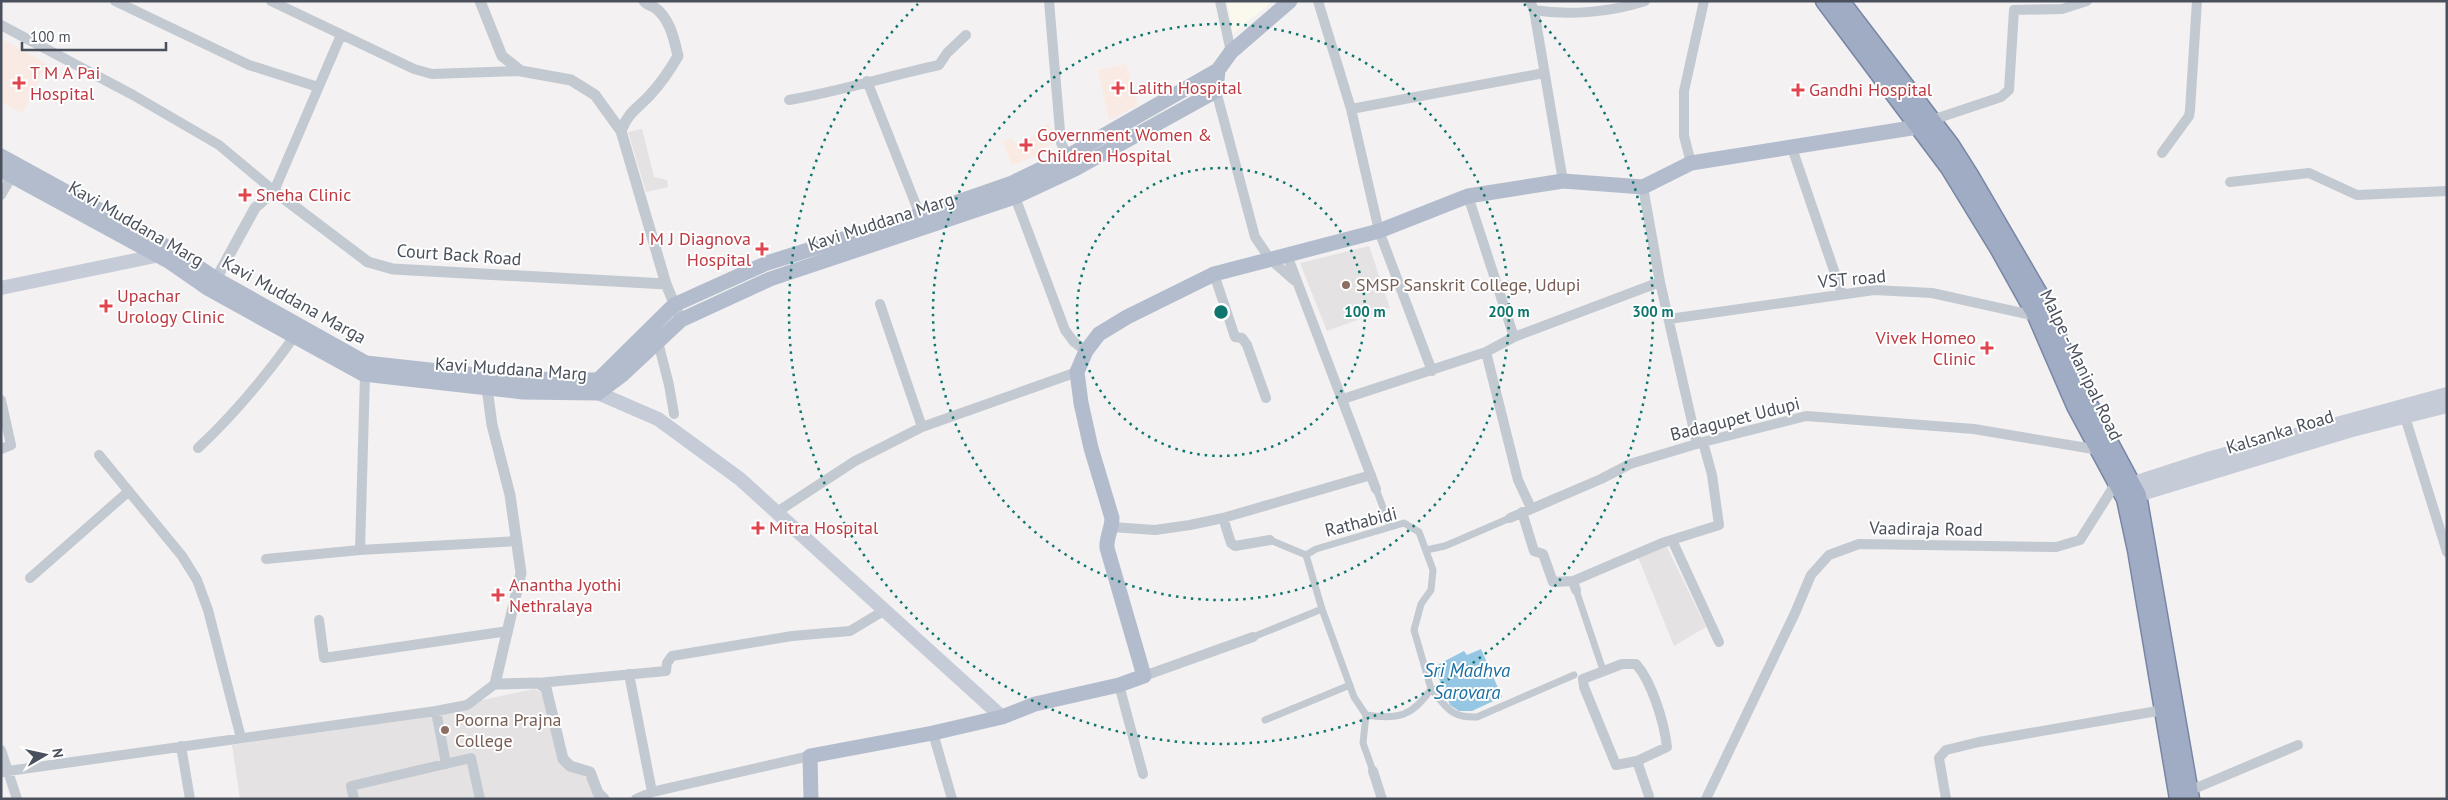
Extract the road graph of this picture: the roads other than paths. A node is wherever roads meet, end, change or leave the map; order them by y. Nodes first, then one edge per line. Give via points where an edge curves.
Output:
1 (114, 1) edge
2 (271, 1) edge
3 (480, 1) edge
4 (644, 1) edge
5 (1050, 1) edge
6 (1220, 1) edge
7 (1290, 1) edge
8 (1318, 1) edge
9 (1645, 1) edge
10 (1704, 1) edge
11 (1824, 1) edge
12 (1841, 1) edge
13 (2086, 1) edge
14 (2197, 1) edge
15 (1532, 6) edge
16 (1, 25) edge
17 (341, 35) junction
18 (966, 35) dead end
19 (1231, 52) junction
20 (1218, 70) junction
21 (521, 71) junction
22 (1544, 73) junction
23 (867, 81) junction
24 (318, 87) junction
25 (1216, 91) junction
26 (789, 100) dead end
27 (1351, 109) junction
28 (1925, 123) junction
29 (621, 131) junction
30 (1792, 148) junction
31 (2162, 153) dead end
32 (1, 156) edge
33 (1068, 156) junction
34 (1691, 163) junction
35 (7, 173) edge
36 (1563, 181) junction
37 (2230, 182) dead end
38 (1643, 187) junction
39 (274, 191) junction
40 (2447, 191) edge
41 (1, 195) edge
42 (1468, 196) junction
43 (1015, 197) junction
44 (920, 215) junction
45 (1379, 231) junction
46 (176, 252) junction
47 (1287, 255) junction
48 (158, 256) junction
49 (1270, 259) junction
50 (1214, 274) junction
51 (216, 279) junction
52 (1660, 282) junction
53 (666, 284) junction
54 (1298, 284) junction
55 (1, 288) edge
56 (1842, 294) junction
57 (674, 304) junction
58 (880, 304) dead end
59 (2036, 316) junction
60 (1669, 319) junction
61 (681, 320) junction
62 (294, 337) junction
63 (1514, 337) junction
64 (658, 342) junction
65 (1086, 351) junction
66 (1486, 352) junction
67 (1432, 371) junction
68 (1077, 372) junction
69 (365, 375) junction
70 (598, 387) junction
71 (487, 388) junction
72 (2447, 394) edge
73 (1266, 398) dead end
74 (1343, 399) junction
75 (1, 400) edge
76 (2447, 406) edge
77 (674, 414) dead end
78 (2405, 417) junction
79 (922, 427) junction
80 (1700, 443) junction
81 (198, 448) dead end
82 (1, 450) edge
83 (2100, 450) junction
84 (99, 455) dead end
85 (1371, 475) junction
86 (1376, 489) joint
87 (2126, 490) junction
88 (129, 491) junction
89 (1526, 510) junction
90 (777, 512) junction
91 (1223, 518) junction
92 (1510, 518) joint
93 (1390, 526) junction
94 (1112, 527) junction
95 (1270, 540) joint
96 (1672, 540) junction
97 (517, 541) junction
98 (360, 550) junction
99 (1426, 550) junction
100 (2447, 552) edge
101 (1306, 555) junction
102 (266, 559) dead end
103 (30, 578) dead end
104 (1574, 585) junction
105 (1322, 609) junction
106 (885, 610) junction
107 (319, 620) dead end
108 (508, 631) junction
109 (1253, 637) joint
110 (1719, 642) dead end
111 (1603, 670) junction
112 (629, 674) junction
113 (1574, 675) dead end
114 (1144, 676) junction
115 (538, 683) junction
116 (495, 684) junction
117 (1119, 685) junction
118 (1350, 686) junction
119 (1431, 689) junction
120 (2163, 710) junction
121 (436, 711) junction
122 (1366, 715) junction
123 (1002, 717) junction
124 (1265, 720) dead end
125 (933, 732) junction
126 (241, 738) junction
127 (2298, 745) dead end
128 (181, 746) junction
129 (1, 750) edge
130 (810, 756) junction
131 (1637, 761) junction
132 (446, 764) junction
133 (1373, 771) joint
134 (4, 772) edge
135 (1143, 774) dead end
136 (652, 792) junction
137 (2186, 796) edge
138 (1646, 798) edge
139 (17, 799) edge
140 (190, 799) edge
141 (354, 799) edge
142 (480, 799) edge
143 (604, 799) edge
144 (636, 799) edge
145 (811, 799) edge
146 (952, 799) edge
147 (1382, 799) edge
148 (1706, 799) edge
149 (1946, 799) edge

1 - 24 street via 249,65
2 - 17 street
3 - 21 street via 502,56
4 - 29 street via 666,20 673,33 678,56 649,97 626,117
5 - 33 street via 1061,143
6 - 19 street
7 - 19 main road, Kavi Muddana Marg
8 - 27 street
9 - 15 street via 1632,6 1559,14
10 - 34 street via 1684,91 1684,136
11 - 28 highway, Malpe - Manipal Road
12 - 28 highway, Malpe - Manipal Road
13 - 28 street via 2062,9 2014,10 2009,90 2001,97
14 - 31 street via 2190,110
15 - 22 street
16 - 39 street via 219,145
17 - 21 street via 432,74
17 - 24 street
18 - 23 street via 947,52 939,65
19 - 20 main road, Kavi Muddana Marg
20 - 25 main road
20 - 33 main road, Kavi Muddana Marg
21 - 29 street via 571,80 595,95
22 - 27 street
22 - 36 street
23 - 26 street
23 - 44 street
24 - 39 street
25 - 43 main road, Kavi Muddana Marg via 1075,169
25 - 49 street via 1255,237
27 - 45 street
28 - 30 main road
28 - 59 highway, Malpe - Manipal Road
28 - 87 highway, Malpe - Manipal Road via 1951,145 2040,295
29 - 53 street
30 - 34 main road
30 - 56 street
32 - 46 main road, Kavi Muddana Marga
33 - 44 main road, Kavi Muddana Marg via 1012,183
34 - 38 main road
35 - 41 street
35 - 48 main road, Kavi Muddana Marg
36 - 38 main road
36 - 42 main road
37 - 40 street via 2309,173 2357,195
38 - 52 street
39 - 51 street via 255,208
39 - 53 street, Court Back Road via 368,262 393,269
42 - 45 main road
42 - 63 street
43 - 61 main road, Kavi Muddana Marg via 770,279
43 - 65 street via 1065,330
44 - 57 main road, Kavi Muddana Marg via 766,263
45 - 47 main road
45 - 67 street
46 - 48 main road
46 - 51 main road, Kavi Muddana Marga
47 - 49 main road
47 - 54 street
48 - 55 main road
48 - 62 main road, Kavi Muddana Marg
49 - 50 main road
49 - 54 street
50 - 65 main road via 1127,317 1100,334
50 - 73 street via 1235,337 1242,338 1248,345
51 - 70 main road, Kavi Muddana Marga via 366,363
52 - 60 street
52 - 63 street
53 - 57 street
54 - 74 street
56 - 59 street, VST road via 1874,290 1932,293
56 - 60 street, VST road
57 - 61 street
57 - 70 main road, Kavi Muddana Marg
58 - 79 street
59 - 83 highway, Malpe - Manipal Road via 2075,406
60 - 80 street
61 - 64 main road, Kavi Muddana Marg
62 - 69 main road, Kavi Muddana Marg
62 - 81 street via 240,406
63 - 66 street
64 - 70 main road, Kavi Muddana Marg via 622,376
64 - 77 street
65 - 68 main road
66 - 67 street
66 - 89 street
67 - 74 street
68 - 79 street
68 - 94 main road via 1082,412
69 - 71 main road, Kavi Muddana Marg
69 - 98 street
70 - 71 main road, Kavi Muddana Marg via 523,392
70 - 90 main road via 658,419 740,479
71 - 97 street
72 - 87 main road via 2211,458
74 - 85 street
75 - 82 street via 11,445
76 - 78 main road, Kalsanka Road
78 - 87 main road, Kalsanka Road
78 - 100 street
79 - 90 street via 854,461
80 - 83 street, Badagupet Udupi via 1806,416 1974,429
80 - 89 street, Badagupet Udupi via 1630,464
80 - 96 street via 1712,475 1719,525
83 - 87 highway, Malpe - Manipal Road
84 - 88 street
85 - 86 street
85 - 91 street
86 - 93 street
87 - 120 highway, Malpe - Manipal Road
87 - 137 highway, Malpe - Manipal Road
87 - 148 street, Vaadiraja Road via 2080,540 2056,547 1859,544 1829,556 1811,575
88 - 103 street
88 - 126 street via 182,556 197,580 208,610
89 - 92 street, Badagupet Udupi
89 - 104 street via 1534,551 1543,554 1553,582
90 - 106 main road
91 - 94 street via 1155,530
91 - 95 street via 1235,546
92 - 99 street, Badagupet Udupi via 1445,546
93 - 99 street, Rathabidi via 1404,524 1419,532
93 - 101 street, Rathabidi
94 - 114 main road via 1106,539 1107,548
95 - 101 street
96 - 104 street
96 - 110 street
97 - 98 street
97 - 108 street via 521,573
98 - 102 street
99 - 119 street, Rathabidi via 1433,570 1431,590 1421,604 1414,630
101 - 105 street, Rathabidi
104 - 111 street
105 - 109 street
105 - 118 street, Rathabidi
106 - 112 street via 850,631 792,636 672,656 666,663 666,671
106 - 123 main road
107 - 108 street via 324,658
108 - 116 street
109 - 114 street
111 - 131 street via 1583,679 1584,687 1616,765
111 - 131 street via 1622,664 1636,664 1643,672 1664,727 1667,747
112 - 115 street
112 - 136 street
113 - 119 street via 1477,717 1461,718 1448,709
114 - 117 main road
115 - 116 street
115 - 143 street via 546,688 550,698 563,759 570,766 590,772 598,793
116 - 121 street via 467,705
117 - 123 main road via 1035,704
117 - 135 street
118 - 122 street, Rathabidi
118 - 124 street
119 - 122 street via 1420,705 1403,714 1388,718
120 - 137 highway, Malpe - Manipal Road
120 - 149 street via 1946,750 1939,758
121 - 126 street
121 - 132 street
122 - 133 street via 1363,743
123 - 125 main road
125 - 130 main road
125 - 146 street
126 - 128 street
127 - 137 street
128 - 134 street
128 - 140 street
129 - 134 street
130 - 136 street
130 - 145 main road
131 - 138 street
132 - 141 street via 351,786
132 - 142 street via 471,758
133 - 147 street
134 - 139 street
136 - 144 street

